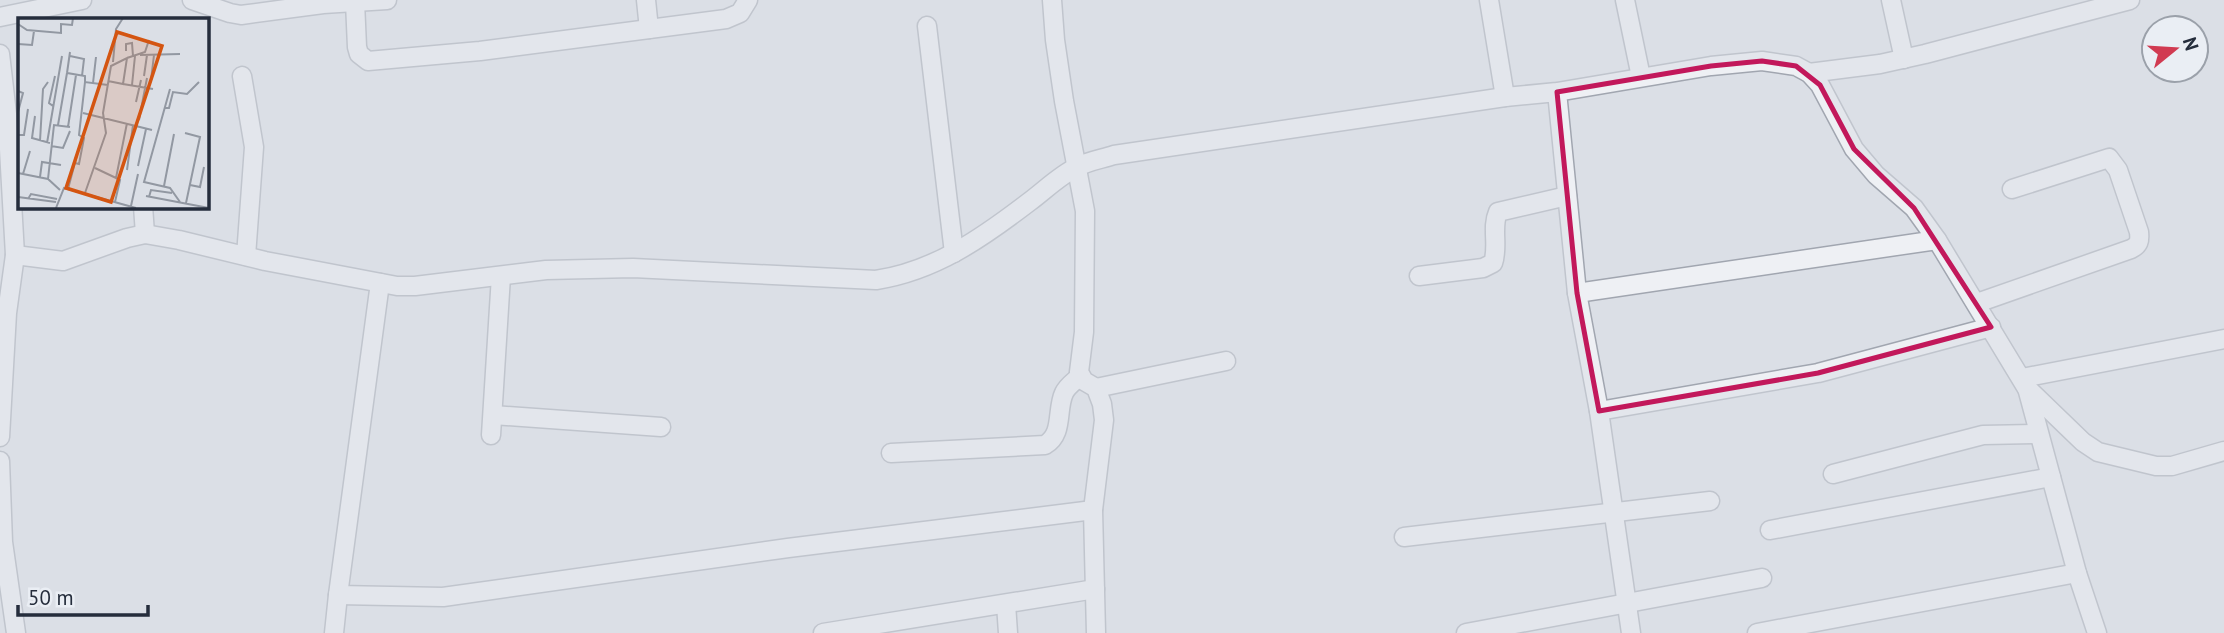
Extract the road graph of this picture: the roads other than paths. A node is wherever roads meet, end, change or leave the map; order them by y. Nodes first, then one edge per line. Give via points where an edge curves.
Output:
1 (82, 0) edge
2 (192, 0) edge
3 (387, 0) edge
4 (646, 0) edge
5 (748, 0) edge
6 (1052, 0) edge
7 (1489, 0) edge
8 (1625, 0) edge
9 (1891, 0) edge
10 (2130, 0) edge
11 (355, 2) edge
12 (0, 17) edge
13 (927, 26) dead end
14 (649, 29) junction
15 (0, 54) edge
16 (1904, 59) junction
17 (1809, 74) junction
18 (242, 76) dead end
19 (1641, 77) junction
20 (1557, 92) junction
21 (1505, 97) junction
22 (1076, 167) junction
23 (2012, 189) dead end
24 (1567, 196) junction
25 (143, 208) edge
26 (145, 234) junction
27 (1937, 240) junction
28 (954, 253) junction
29 (15, 255) junction
30 (246, 257) junction
31 (501, 276) junction
32 (1419, 276) dead end
33 (380, 283) junction
34 (1577, 293) junction
35 (1976, 303) junction
36 (4, 314) edge
37 (1991, 327) junction
38 (2224, 339) edge
39 (1226, 361) dead end
40 (1080, 376) junction
41 (2024, 383) junction
42 (1096, 388) junction
43 (1599, 411) junction
44 (493, 415) junction
45 (661, 427) dead end
46 (2039, 434) junction
47 (491, 435) dead end
48 (0, 437) edge
49 (2224, 451) edge
50 (891, 453) dead end
51 (0, 461) edge
52 (1833, 474) dead end
53 (2051, 477) junction
54 (1710, 501) dead end
55 (1093, 510) junction
56 (1615, 513) junction
57 (1770, 530) dead end
58 (1404, 537) dead end
59 (2, 542) edge
60 (2077, 573) junction
61 (1762, 578) dead end
62 (1096, 589) junction
63 (338, 595) junction
64 (1626, 602) junction
65 (1006, 604) junction
66 (16, 633) edge
67 (334, 633) edge
68 (823, 633) edge
69 (1008, 633) edge
70 (1096, 633) edge
71 (1466, 633) edge
72 (1631, 633) edge
73 (1757, 633) edge
74 (2097, 633) edge

1 - 12 street
2 - 11 street via 241,15
3 - 11 street
4 - 14 street
5 - 14 street via 740,13 726,19
6 - 22 street
7 - 21 street
8 - 19 street
9 - 16 street
10 - 16 street
11 - 14 street via 357,47 368,61
13 - 28 street
15 - 29 street
16 - 17 street
17 - 19 street via 1796,66 1762,61
17 - 27 street via 1820,85 1854,149 1914,208
18 - 30 street via 255,160
19 - 20 street
20 - 21 street
20 - 24 street
21 - 22 street via 1114,155
22 - 28 street
22 - 40 street via 1086,234
23 - 35 street via 2109,158 2118,170 2140,240 2131,249
24 - 32 street via 1498,212 1493,263
24 - 34 street
25 - 26 street
26 - 29 street via 63,261
26 - 30 street
27 - 34 street
27 - 35 street
28 - 31 street via 901,276 876,280 633,268
29 - 36 street
30 - 33 street
31 - 33 street via 415,286
31 - 44 street
33 - 63 street
34 - 43 street
35 - 37 street
36 - 48 street
37 - 41 street
37 - 43 street via 1818,373
38 - 41 street
39 - 42 street
40 - 42 street
40 - 50 street via 1063,394 1056,433 1045,445
41 - 46 street
41 - 49 street via 2098,452 2172,466
42 - 55 street via 1104,420
43 - 56 street
44 - 45 street
44 - 47 street
46 - 52 street via 1983,435
46 - 53 street
51 - 59 street
53 - 57 street
53 - 60 street
54 - 56 street
55 - 62 street
55 - 63 street via 443,597
56 - 58 street
56 - 64 street
59 - 66 street
60 - 73 street
60 - 74 street
61 - 64 street
62 - 65 street
62 - 70 street
63 - 67 street
64 - 71 street
64 - 72 street
65 - 68 street
65 - 69 street

